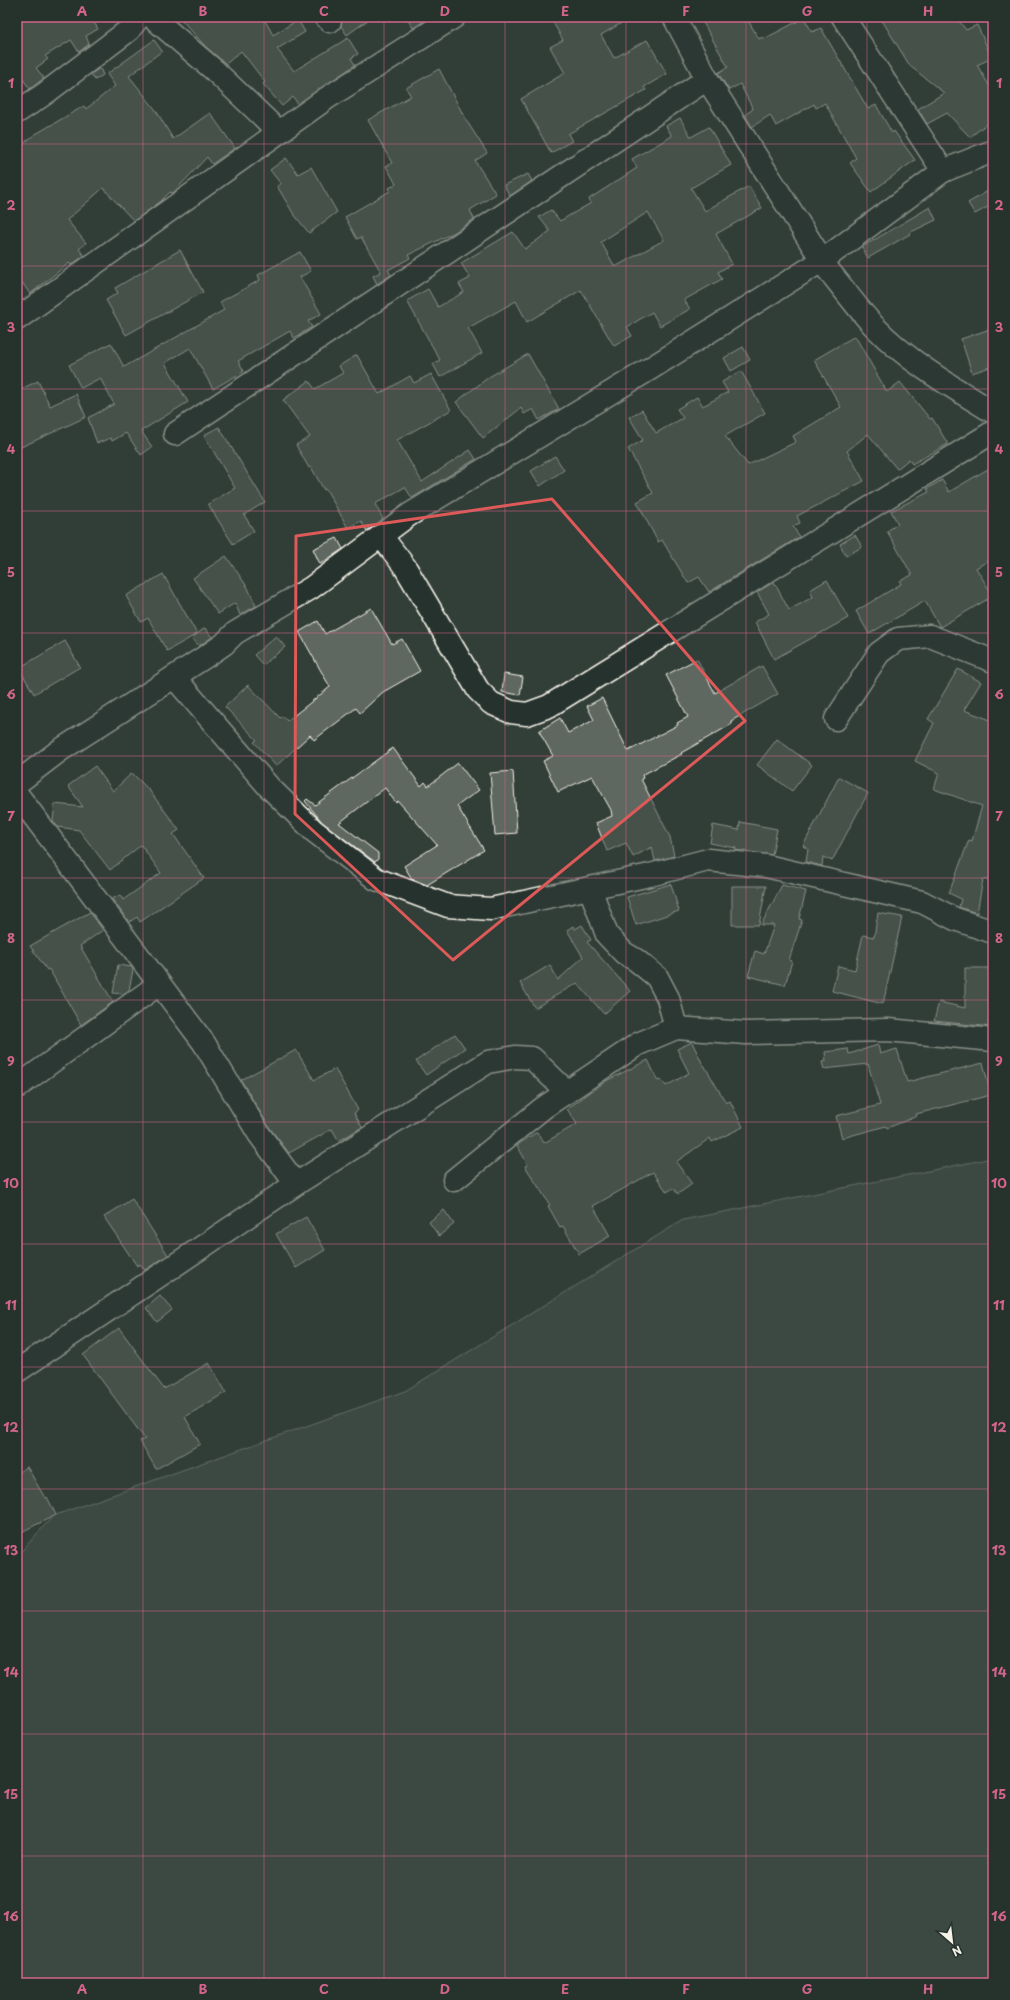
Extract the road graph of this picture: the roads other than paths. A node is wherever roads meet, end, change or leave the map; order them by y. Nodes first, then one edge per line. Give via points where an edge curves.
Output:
1 (139, 17) edge
2 (152, 17) edge
3 (454, 17) edge
4 (674, 17) edge
5 (843, 17) edge
6 (707, 79) junction
7 (17, 112) edge
8 (279, 132) junction
9 (993, 151) edge
10 (943, 171) junction
11 (823, 260) junction
12 (17, 319) edge
13 (993, 412) edge
14 (993, 432) edge
15 (175, 434) dead end
16 (382, 536) junction
17 (993, 661) edge
18 (174, 677) junction
19 (836, 719) dead end
20 (17, 783) edge
21 (17, 794) edge
22 (590, 888) junction
23 (993, 932) edge
24 (159, 984) junction
25 (676, 1028) junction
26 (993, 1040) edge
27 (17, 1087) edge
28 (567, 1092) junction
29 (454, 1180) dead end
30 (296, 1184) junction
31 (17, 1371) edge

1 - 7 street via 128,30
2 - 8 street via 214,70
3 - 8 street via 327,98
4 - 6 street
5 - 10 street
6 - 11 street
6 - 15 street
8 - 12 street
9 - 10 street
10 - 11 street
11 - 13 street via 874,327 909,357 957,391
11 - 16 street via 409,515
14 - 16 street via 550,706 527,714 511,712 491,703 478,690 405,567
16 - 18 street via 311,588 235,633 224,644
17 - 19 street via 930,636 898,640 878,653
18 - 20 street via 59,751
18 - 22 street via 269,787 314,831 376,879 448,906 491,909
21 - 24 street
22 - 23 street via 708,860 759,865 922,902 955,919
22 - 25 street via 608,936 624,953 658,977 668,998
24 - 27 street
24 - 30 street via 204,1043 259,1134
25 - 26 street via 746,1033 888,1030
25 - 28 street via 638,1044
28 - 29 street via 543,1108
28 - 30 street via 532,1058 515,1057 488,1062
30 - 31 street

